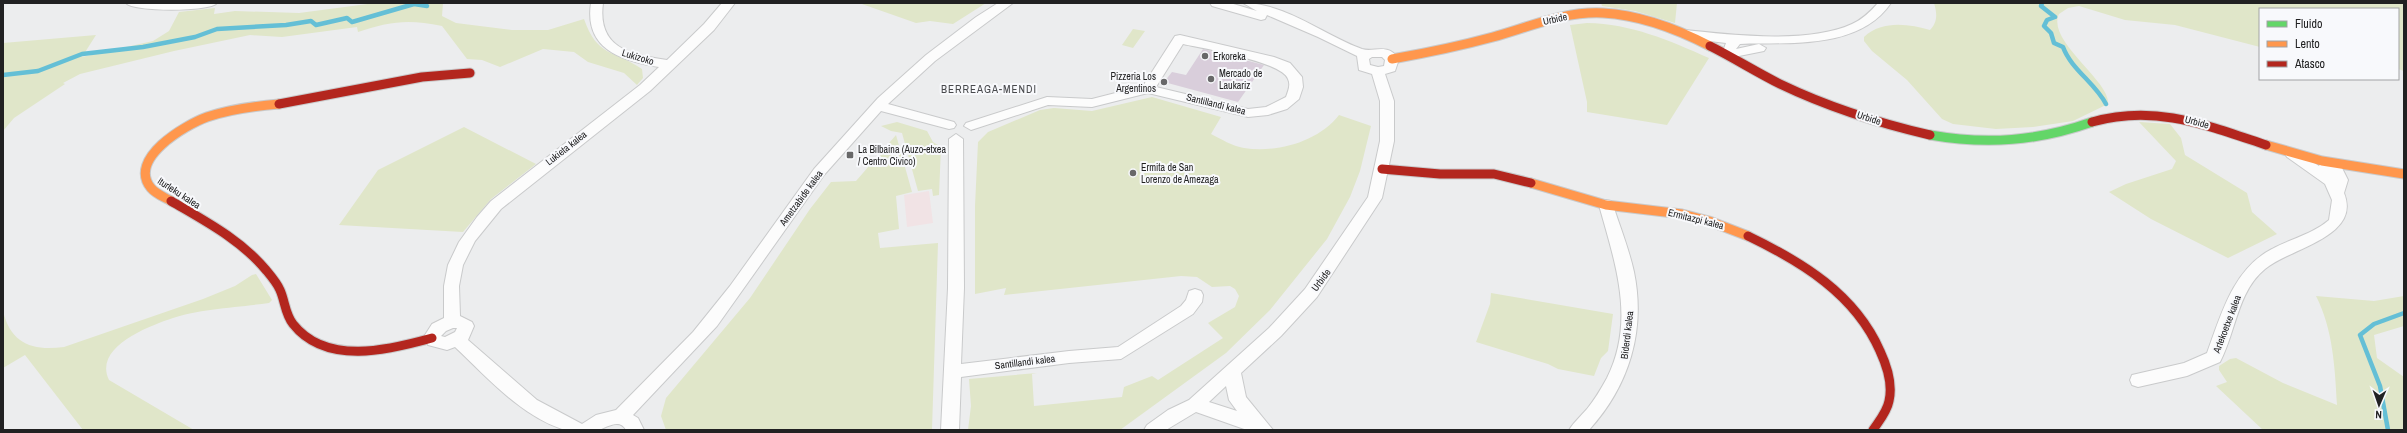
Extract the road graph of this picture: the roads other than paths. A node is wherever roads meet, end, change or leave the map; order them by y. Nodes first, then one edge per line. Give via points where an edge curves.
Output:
1 (132, 3) edge
2 (211, 3) edge
3 (597, 3) edge
4 (729, 3) edge
5 (1007, 3) edge
6 (1216, 3) edge
7 (1249, 3) edge
8 (1885, 3) edge
9 (1299, 24) junction
10 (1685, 34) junction
11 (1737, 40) junction
12 (1769, 40) junction
13 (1759, 48) junction
14 (1730, 54) junction
15 (1364, 55) junction
16 (1392, 59) junction
17 (668, 64) junction
18 (1378, 72) junction
19 (1760, 72) junction
20 (470, 73) dead end
21 (1148, 88) junction
22 (880, 106) junction
23 (949, 125) junction
24 (971, 126) junction
25 (956, 139) junction
26 (2292, 154) junction
27 (2333, 163) junction
28 (2362, 168) junction
29 (1382, 169) junction
30 (2404, 174) edge
31 (2325, 176) junction
32 (2339, 186) junction
33 (1606, 205) junction
34 (1194, 295) dead end
35 (452, 321) junction
36 (432, 338) junction
37 (458, 340) junction
38 (952, 372) junction
39 (1232, 373) junction
40 (2138, 380) dead end
41 (1212, 390) junction
42 (1238, 400) junction
43 (1195, 405) junction
44 (1219, 411) junction
45 (620, 417) junction
46 (579, 430) edge
47 (587, 430) edge
48 (635, 430) edge
49 (950, 430) edge
50 (1153, 430) edge
51 (1264, 430) edge
52 (1578, 430) edge
53 (1873, 430) edge

1 - 2 street via 169,7
3 - 17 street, Lukizoko via 594,22 605,42 629,56 647,62
4 - 17 street, Lukieta kalea via 690,46
5 - 22 street, Ametzabide kalea via 928,61
6 - 9 street via 1285,23
7 - 9 street
8 - 12 street via 1880,12 1868,20 1838,32 1804,39
9 - 15 street
10 - 11 street
10 - 14 street, Urbide
10 - 16 street, Urbide via 1643,19 1604,13 1580,14 1555,17 1500,35
11 - 12 street
11 - 14 street via 1730,46
12 - 13 street
13 - 14 street
13 - 19 street via 1756,56
14 - 19 street, Urbide
15 - 16 street via 1377,52
15 - 18 street via 1361,61 1364,67
16 - 18 street via 1390,68
17 - 35 street, Lukieta kalea via 645,88 496,205 462,252 453,275
18 - 29 street, Urbide via 1387,101 1387,142
19 - 26 street, Urbide via 1847,111 1892,125 1954,139 1985,142 2023,141 2069,131 2111,115 2131,113 2189,119
20 - 36 street, Iturleku kalea via 438,75 313,100 227,110 200,119 166,140 150,158 144,174 152,190 226,235 257,260 277,284 292,323 301,334 313,342 343,350 372,351 406,346
21 - 21 street, Santillandi kalea via 1248,113 1268,111 1282,106 1292,99 1296,87 1295,77 1285,66 1180,39
21 - 24 street, Santillandi kalea via 1092,102 1047,101
22 - 23 street
22 - 45 street, Ametzabide kalea via 820,172 718,314
23 - 24 street via 962,122
23 - 25 street via 945,130 946,135
24 - 25 street via 969,135
25 - 38 street via 956,288
26 - 27 street, Urbide
26 - 31 street
27 - 28 street, Urbide
27 - 31 street via 2326,166
27 - 32 street, Artekoetxe kalea via 2341,174
28 - 30 street, Urbide
28 - 32 street
29 - 33 street, Ermitazpi kalea via 1438,174 1493,174 1537,182
29 - 39 street, Urbide via 1375,198 1311,293
31 - 32 street
32 - 40 street, Artekoetxe kalea via 2339,211 2336,222 2326,232 2276,253 2258,266 2238,292 2214,357 2187,369
33 - 52 street, Biderdi kalea via 1626,272 1631,313 1624,361 1608,395
33 - 53 street, Ermitazpi kalea via 1684,214 1743,233 1796,260 1841,295 1864,319 1876,339 1888,372 1890,402
34 - 38 street, Santillandi kalea via 1194,302 1187,310 1121,353
35 - 36 street via 438,328
35 - 37 street via 461,321 466,326 465,333
36 - 37 street via 442,344
37 - 46 street via 531,405
38 - 49 street
39 - 41 street, Urbide
39 - 42 street
41 - 42 street
41 - 43 street, Urbide
41 - 44 street
42 - 51 street
43 - 44 street
43 - 50 street, Urbide via 1174,415
44 - 51 street
45 - 47 street via 604,419
45 - 48 street via 632,423

